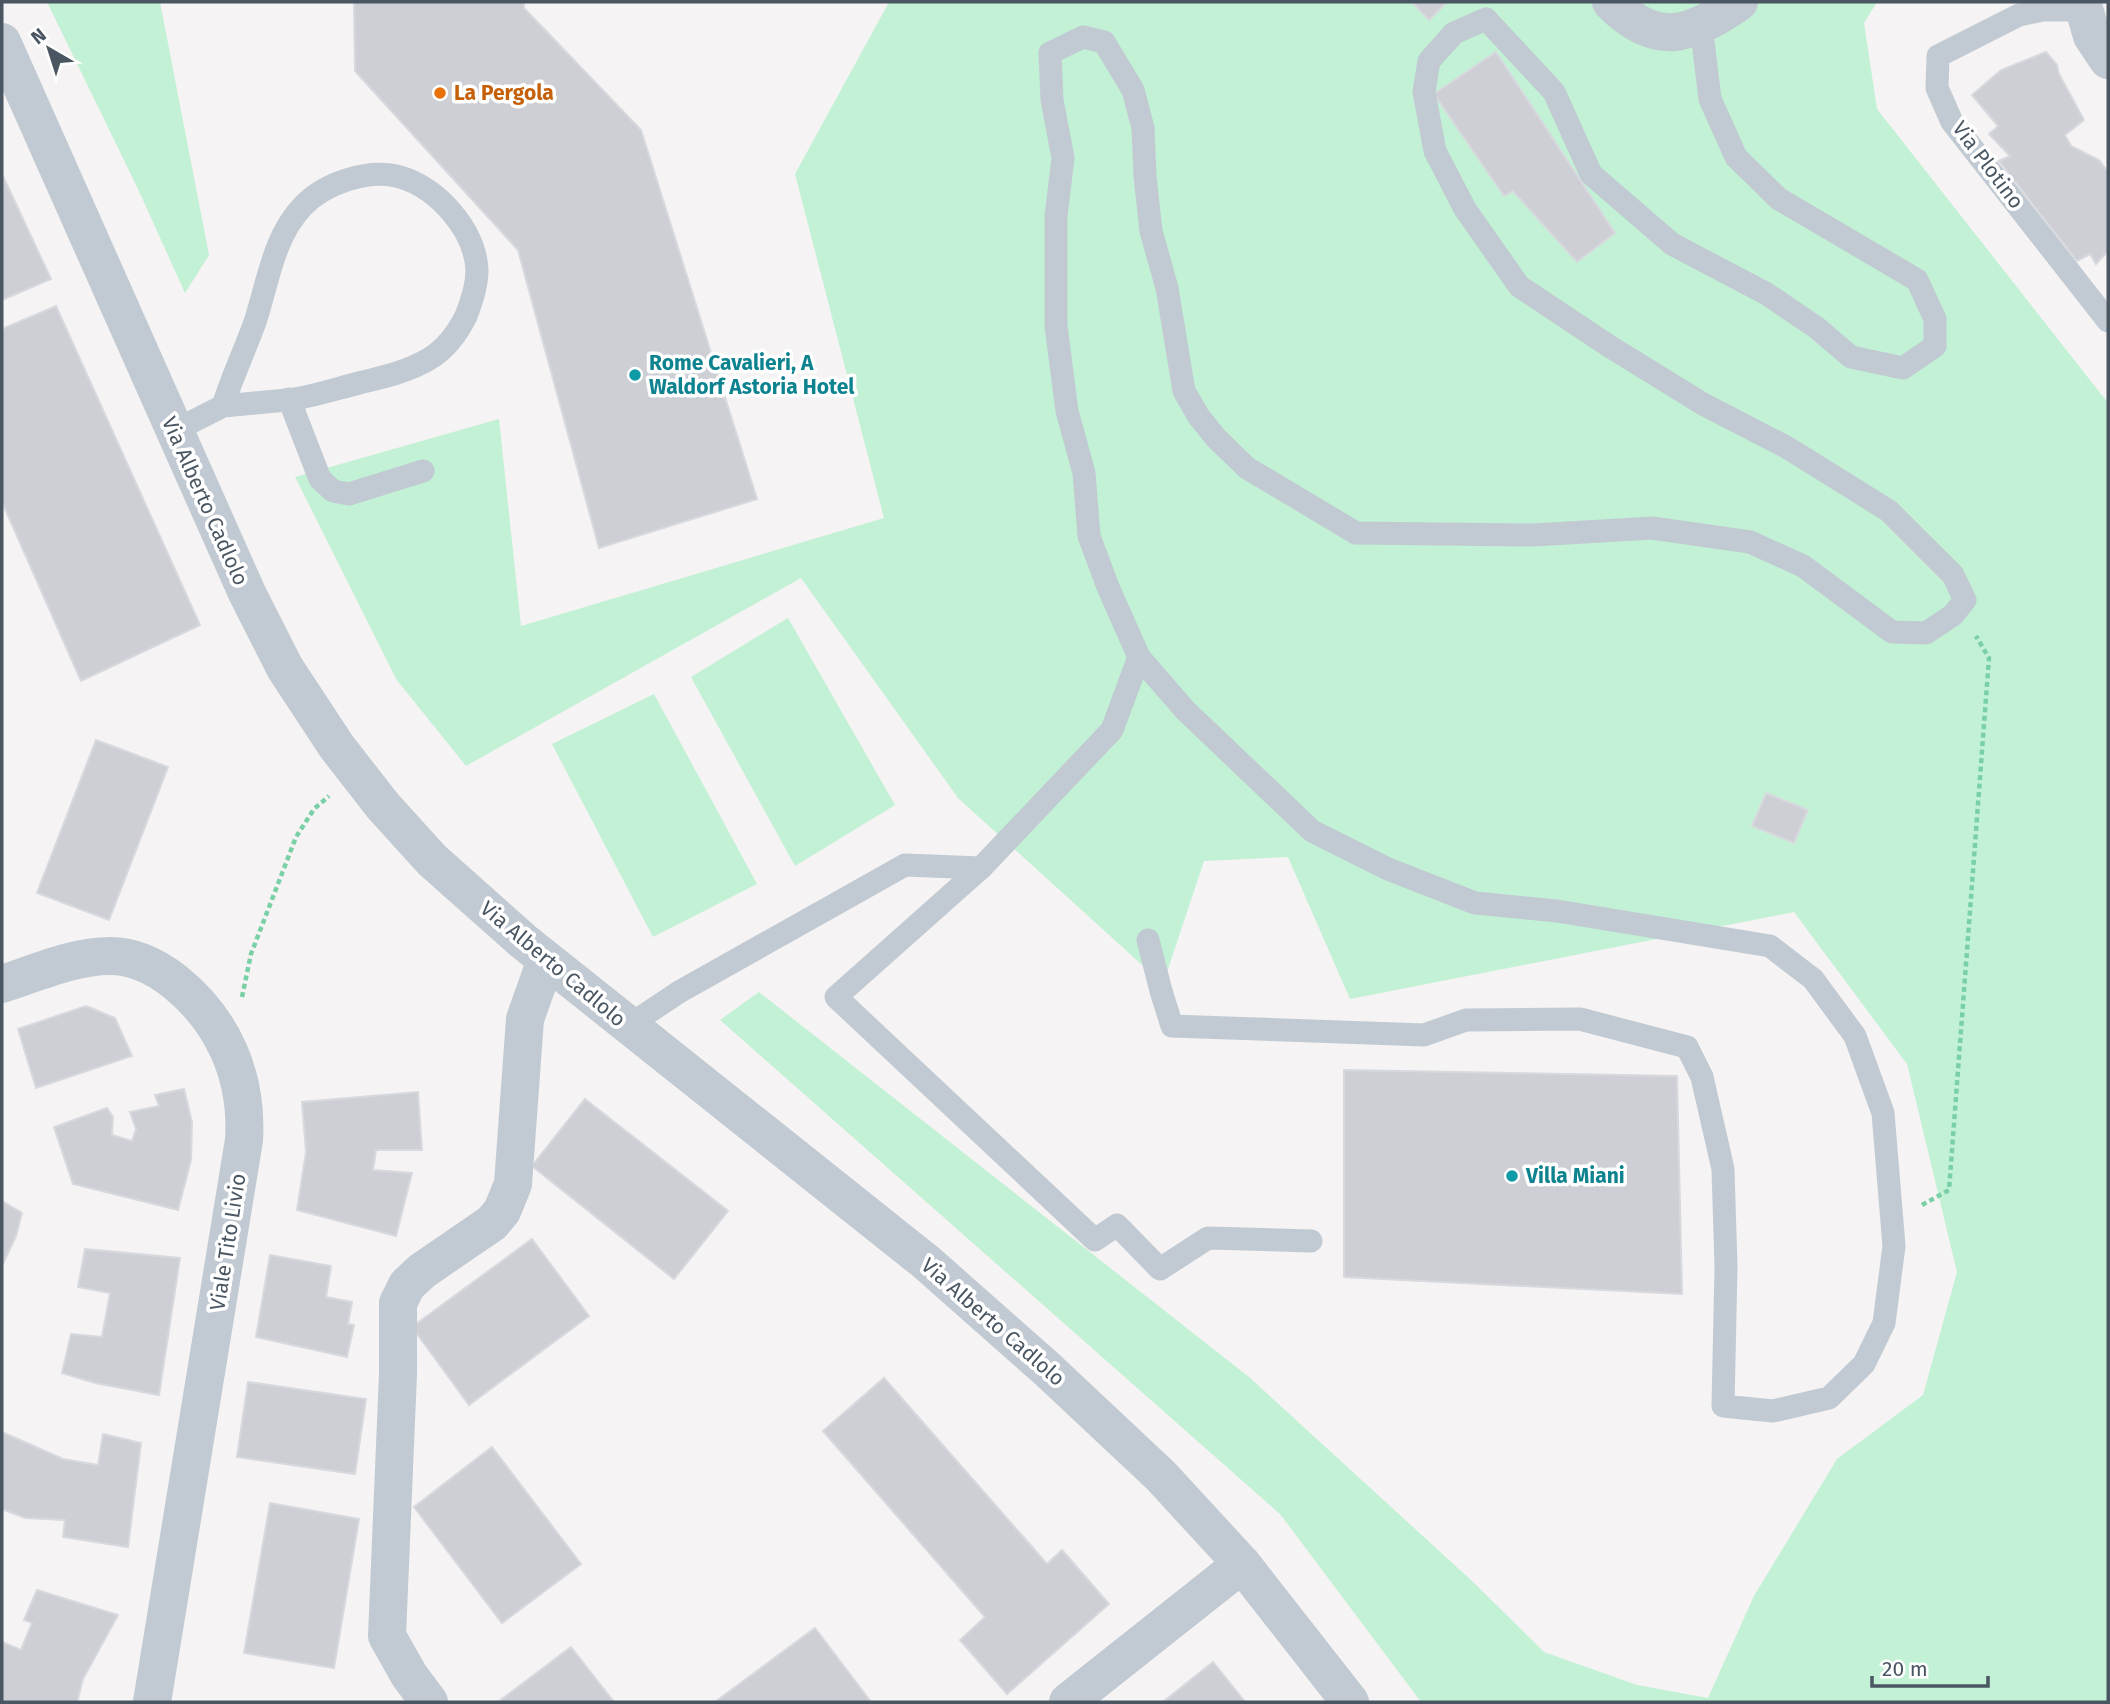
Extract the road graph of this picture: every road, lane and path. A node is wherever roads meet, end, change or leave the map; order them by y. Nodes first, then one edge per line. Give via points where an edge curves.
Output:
1 (1611, 2) edge
2 (1739, 2) edge
3 (2083, 6) edge
4 (1701, 25) junction
5 (2, 42) edge
6 (2108, 60) edge
7 (2108, 321) edge
8 (289, 399) junction
9 (223, 406) junction
10 (174, 431) junction
11 (423, 471) dead end
12 (1959, 607) junction
13 (1139, 657) junction
14 (358, 775) junction
15 (981, 868) junction
16 (1148, 940) dead end
17 (547, 960) junction
18 (2, 984) edge
19 (628, 1026) junction
20 (230, 1051) junction
21 (1891, 1212) junction
22 (1311, 1241) dead end
23 (1242, 1564) junction
24 (152, 1702) edge
25 (429, 1702) edge
26 (1068, 1702) edge
27 (1350, 1702) edge

1 - 4 street via 1646,29 1669,32
2 - 4 street
3 - 6 street via 2092,36
3 - 7 lane, Via Plotino via 2019,15 1938,56 1937,88 1952,121
4 - 12 lane via 1710,99 1736,157 1779,199 1917,281 1936,319 1935,346 1903,368 1851,357 1767,294 1672,244 1591,174 1555,92 1486,19 1454,33 1429,61 1424,92 1435,151 1465,209 1519,286 1703,404 1788,448 1889,511 1953,575 1965,600
5 - 10 street, Via Alberto Cadlolo
8 - 9 lane
8 - 9 lane via 403,371 430,358 458,332 477,283 473,252 456,219 429,191 397,176 354,178 323,190 301,208 281,238
8 - 11 lane via 320,479 333,491 349,494
9 - 10 lane
10 - 14 street, Via Alberto Cadlolo via 285,668
12 - 13 lane via 1926,633 1892,632 1803,566 1749,542 1652,528 1534,535 1356,533 1247,468 1199,417 1184,391 1167,288 1151,231 1143,128 1133,90 1104,42 1083,37 1050,53 1052,100 1063,158 1056,216 1056,326 1067,411 1084,473 1088,536
12 - 21 path via 1989,658 1949,1190 1928,1204
13 - 15 lane via 1112,730
13 - 21 lane via 1185,710 1312,831 1388,869 1475,903 1557,911 1770,946 1813,979 1855,1037 1883,1113
14 - 17 street, Via Alberto Cadlolo via 432,860
14 - 20 path via 314,809 296,837 251,954
15 - 19 lane via 905,865 679,992
15 - 22 lane via 836,997 1095,1240 1117,1224 1160,1269 1208,1238
16 - 21 lane via 1172,1026 1424,1035 1466,1020 1580,1019 1687,1047 1702,1077 1723,1168 1723,1406 1773,1411 1829,1398 1864,1364 1884,1323 1894,1245
17 - 19 street, Via Alberto Cadlolo
17 - 25 street via 525,1019 509,1198 492,1223 407,1285 398,1303 387,1636
18 - 20 street, Viale Tito Livio via 83,959 110,956 135,960 159,969 191,995
19 - 23 street, Via Alberto Cadlolo via 945,1279 1151,1467
20 - 24 street, Viale Tito Livio via 243,1101 244,1140
23 - 26 street
23 - 27 street, Via Alberto Cadlolo

